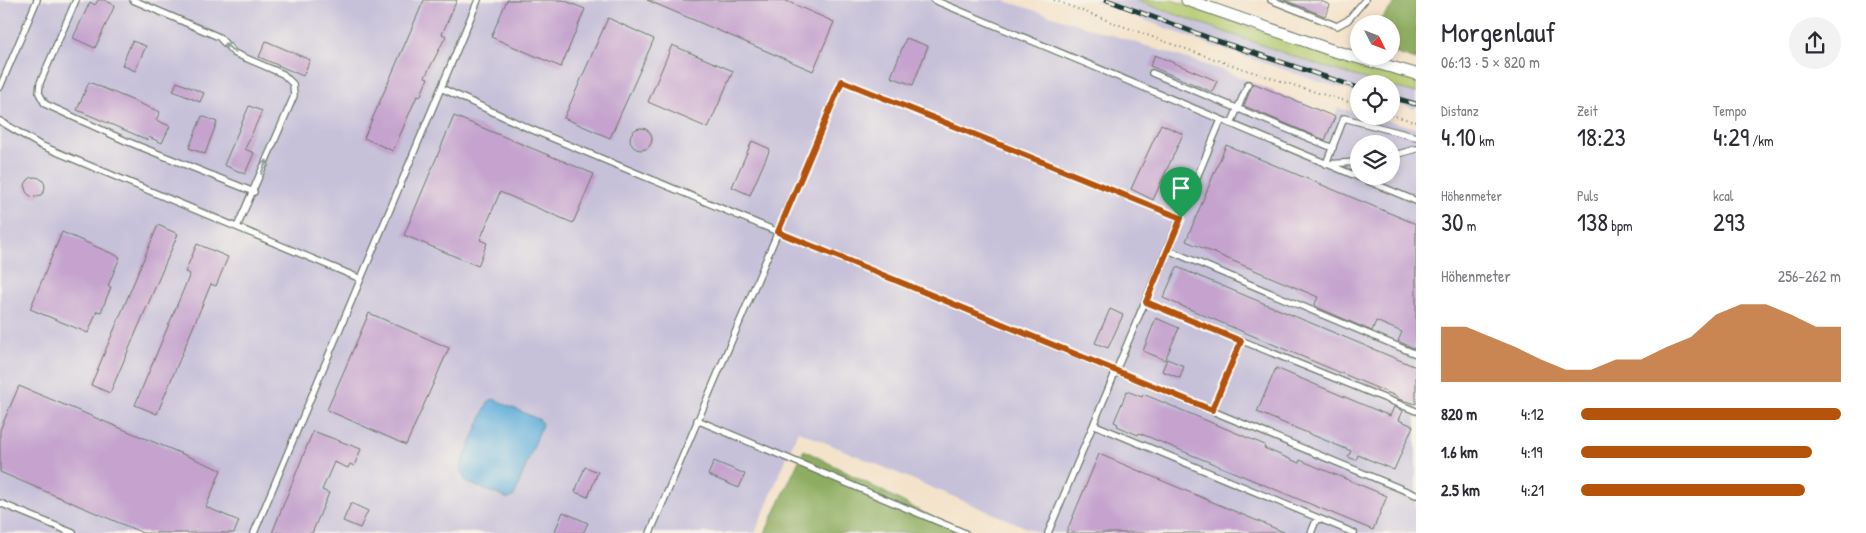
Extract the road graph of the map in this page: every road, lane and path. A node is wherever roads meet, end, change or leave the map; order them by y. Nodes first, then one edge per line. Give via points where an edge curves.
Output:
1 (37, 0) edge
2 (76, 0) edge
3 (133, 0) edge
4 (478, 0) edge
5 (934, 0) edge
6 (1054, 0) edge
7 (1187, 0) edge
8 (1271, 0) edge
9 (1364, 0) edge
10 (1152, 73) dead end
11 (1416, 74) edge
12 (1248, 84) dead end
13 (0, 87) edge
14 (441, 88) junction
15 (1350, 102) edge
16 (1238, 108) junction
17 (1400, 118) edge
18 (1221, 120) junction
19 (0, 121) edge
20 (1416, 122) edge
21 (1231, 124) junction
22 (1416, 137) edge
23 (1333, 148) junction
24 (1416, 148) edge
25 (1400, 153) edge
26 (1350, 163) edge
27 (1326, 164) junction
28 (254, 192) junction
29 (1416, 201) edge
30 (1181, 218) junction
31 (237, 228) junction
32 (778, 232) junction
33 (1168, 250) junction
34 (361, 279) junction
35 (1146, 302) junction
36 (1241, 341) junction
37 (1416, 354) edge
38 (1117, 370) junction
39 (1212, 410) junction
40 (1416, 411) edge
41 (697, 420) junction
42 (1095, 425) junction
43 (1416, 495) edge
44 (0, 503) edge
45 (1317, 518) junction
46 (73, 533) edge
47 (254, 533) edge
48 (650, 533) edge
49 (965, 533) edge
50 (1048, 533) edge
51 (1310, 533) edge
52 (1354, 533) edge

1 - 13 lane
2 - 28 lane via 40,83 39,93 45,104 126,141
28 -> 3 lane via 294,96 293,84 289,78 234,53 219,37
4 - 14 lane
5 - 18 lane
6 - 15 path via 1172,46
7 - 11 street via 1334,51
8 - 9 lane via 1337,26 1348,20
10 - 16 lane
12 - 16 lane
14 - 32 lane via 528,128
14 - 34 lane
16 - 21 lane
16 - 23 lane
17 - 20 path
18 - 21 lane
18 - 30 lane
19 - 31 lane via 40,145
21 - 27 lane
22 - 23 lane via 1344,118
23 - 27 lane
24 - 25 lane
26 - 27 lane
27 - 29 lane
28 - 31 lane
30 - 32 lane via 842,81
30 - 33 lane
31 - 34 lane
32 - 38 lane
32 - 41 lane
33 - 35 lane
33 - 37 lane
34 - 47 lane
35 - 36 lane
35 - 38 lane
36 - 39 lane
36 - 40 lane
38 - 39 lane
38 - 42 lane
39 - 43 lane
41 - 48 lane
41 - 49 lane
42 - 45 lane
42 - 50 lane
44 - 46 lane
45 - 51 lane
45 - 52 lane

